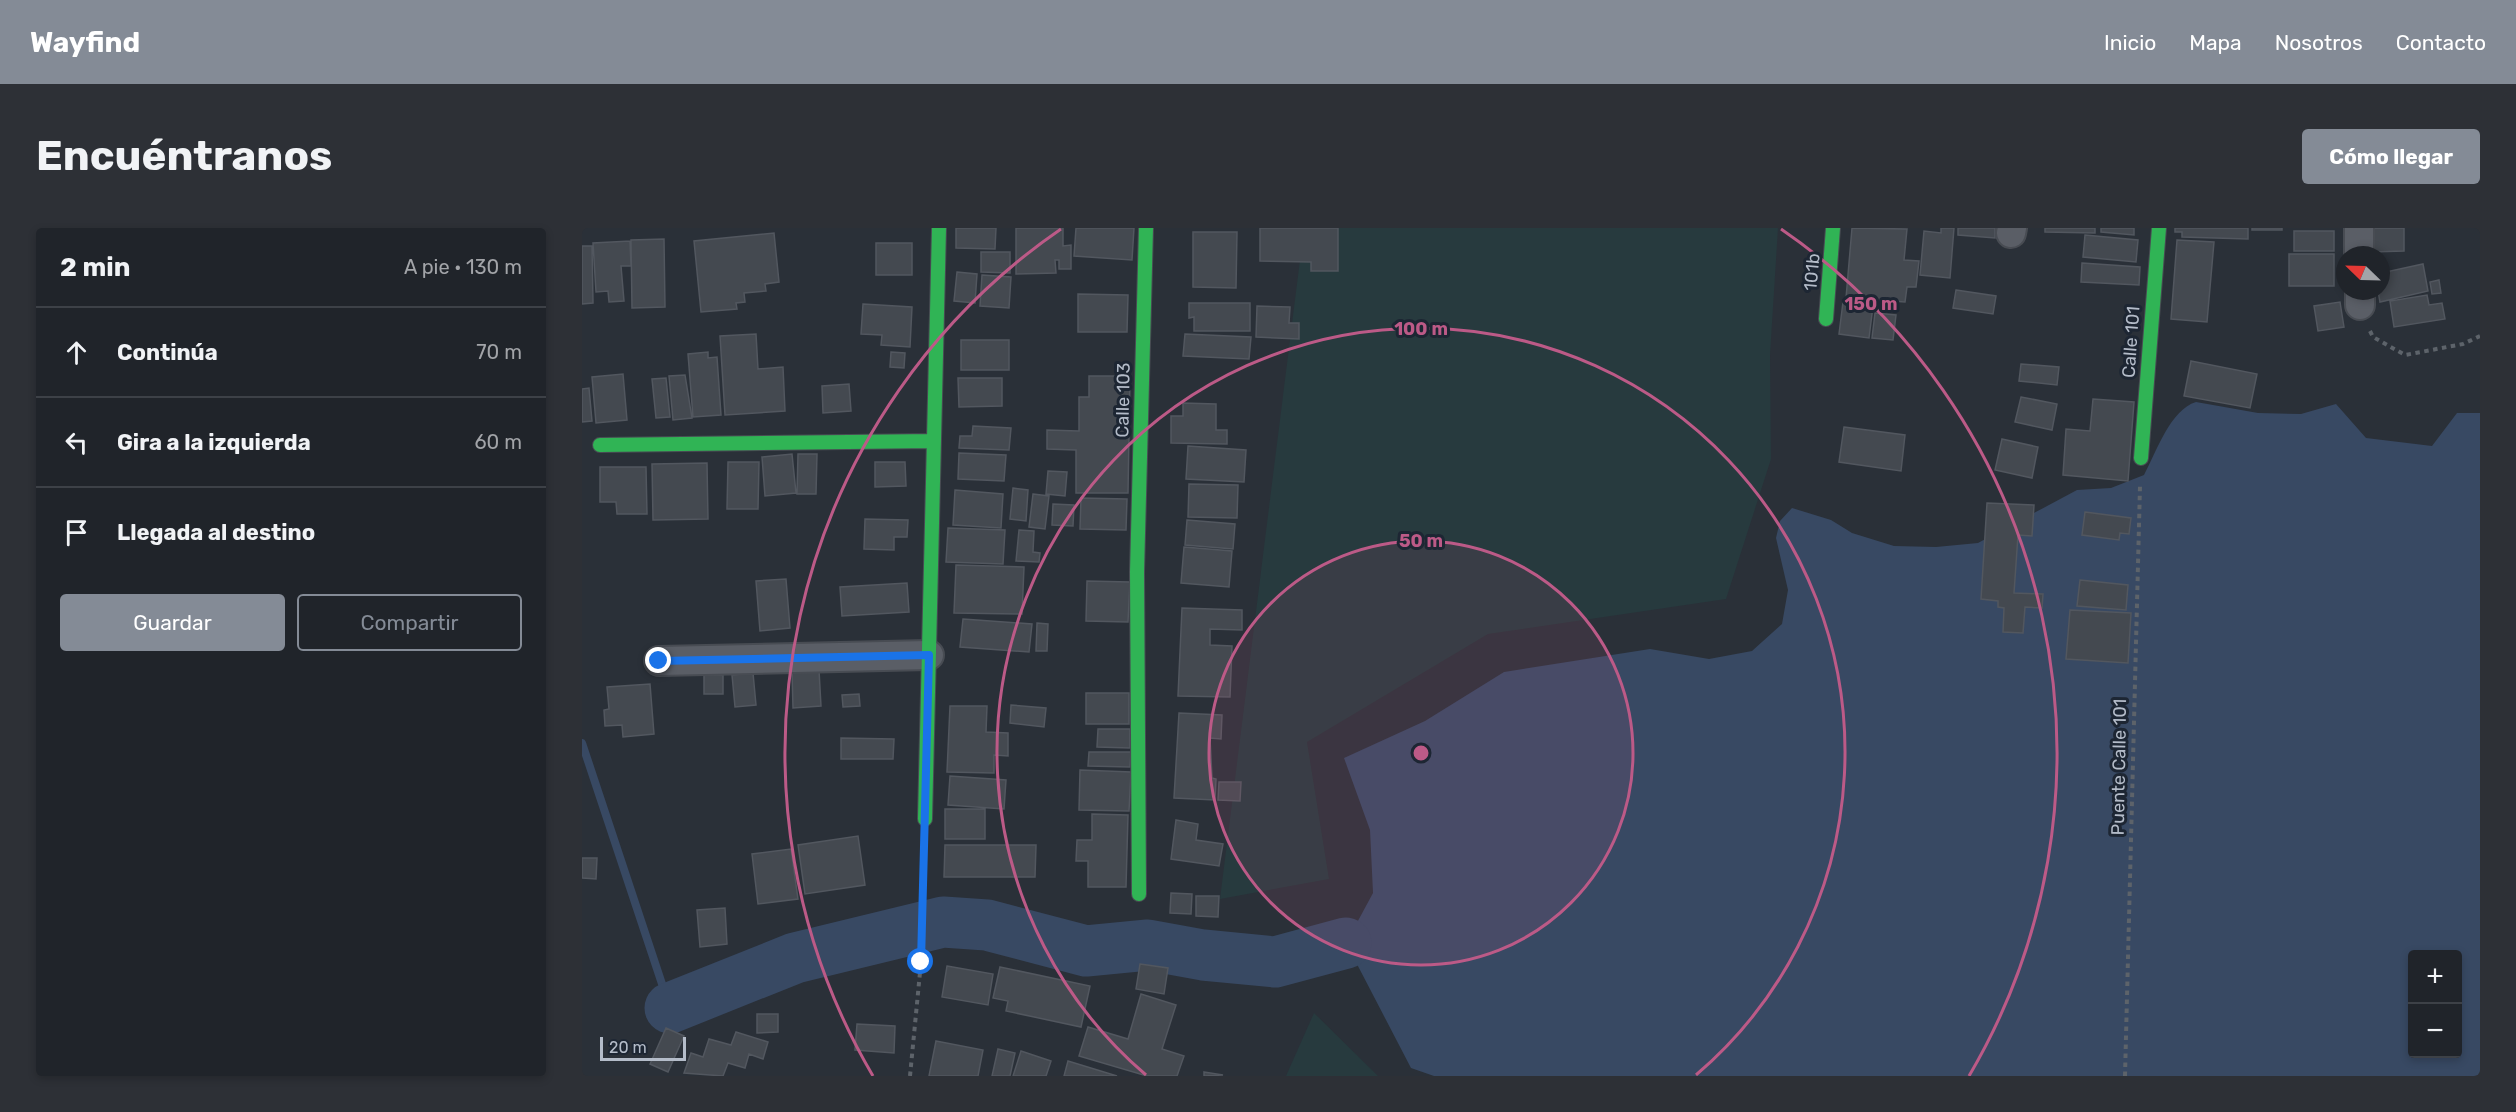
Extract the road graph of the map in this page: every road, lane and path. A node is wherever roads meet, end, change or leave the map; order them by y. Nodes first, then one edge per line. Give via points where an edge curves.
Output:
1 (939, 228) edge
2 (1146, 228) edge
3 (1833, 228) edge
4 (2159, 228) edge
5 (2359, 228) edge
6 (2359, 246) edge
7 (2361, 300) edge
8 (1826, 319) dead end
9 (2480, 336) edge
10 (934, 441) junction
11 (600, 446) dead end
12 (2141, 458) joint
13 (929, 655) junction
14 (659, 661) dead end
15 (925, 819) joint
16 (1138, 894) dead end
17 (910, 1076) edge
18 (2125, 1076) edge

1 - 10 street
2 - 16 street, Calle 103 via 1137,572
3 - 8 street, 101b
4 - 12 street, Calle 101
5 - 6 street
7 - 9 path via 2373,338 2405,355 2463,344
10 - 11 street
10 - 13 street
12 - 18 path, Puente Calle 101
13 - 14 street
13 - 15 street
15 - 17 path via 921,962

